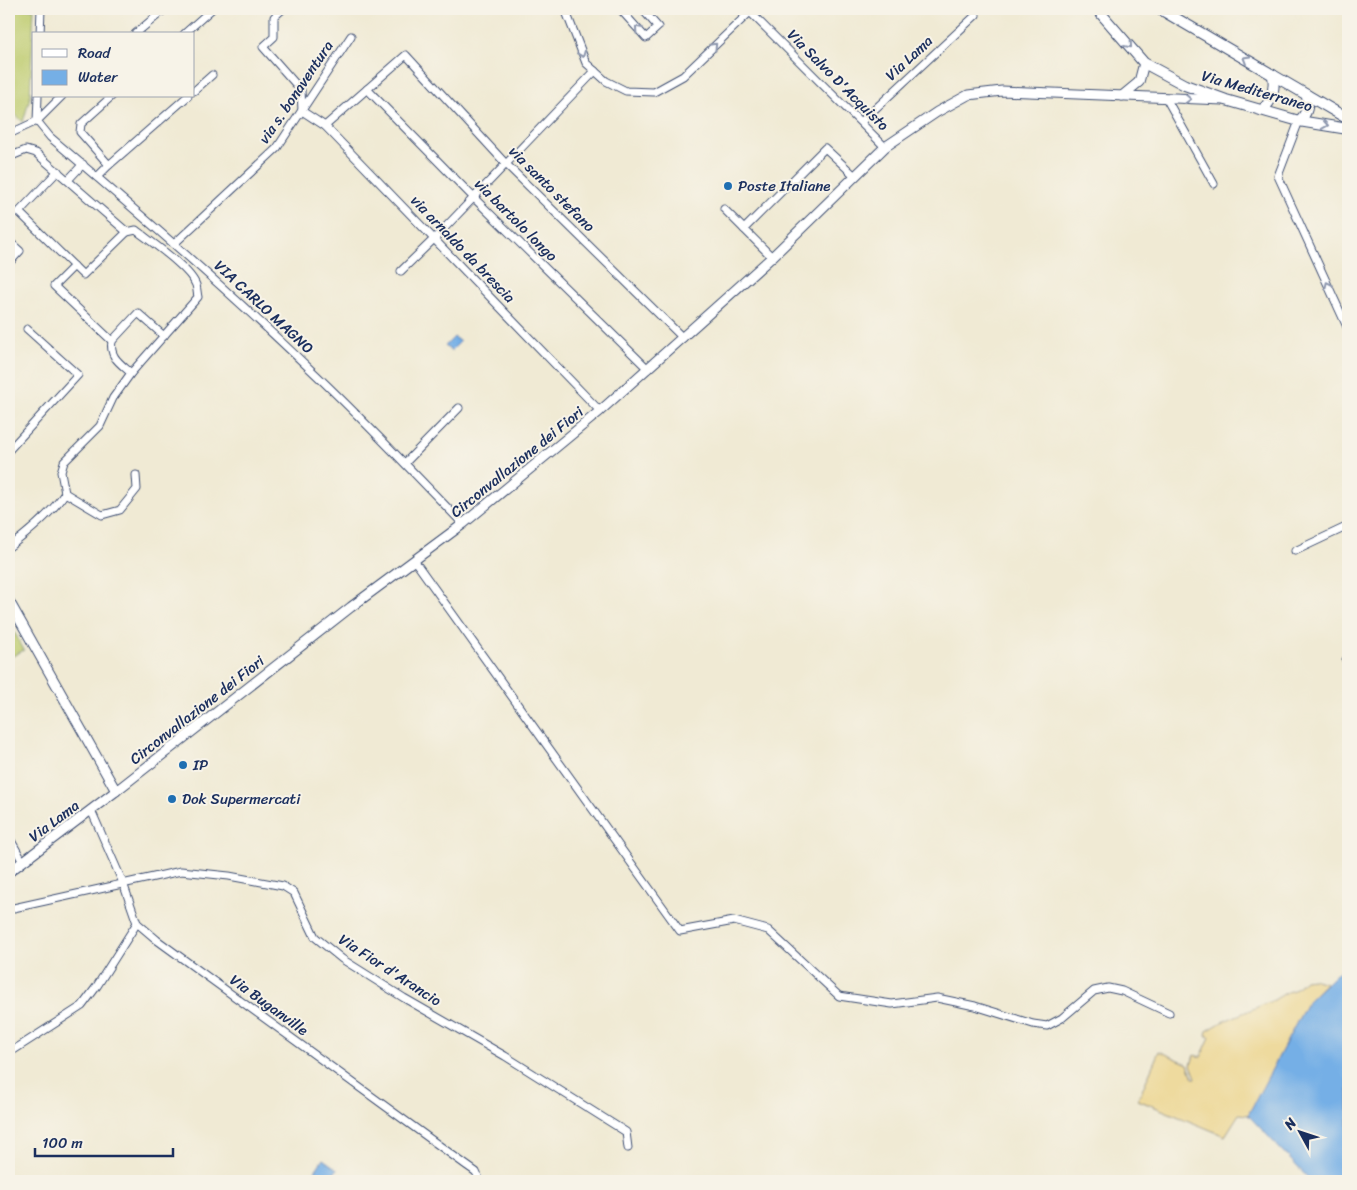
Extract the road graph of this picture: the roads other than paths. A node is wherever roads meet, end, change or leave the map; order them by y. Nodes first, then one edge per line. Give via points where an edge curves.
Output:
1 (41, 9) edge
2 (165, 9) edge
3 (212, 9) edge
4 (283, 9) edge
5 (565, 9) edge
6 (620, 9) edge
7 (642, 9) edge
8 (1097, 9) edge
9 (1160, 9) edge
10 (752, 10) edge
11 (976, 15) dead end
12 (40, 32) edge
13 (138, 32) edge
14 (186, 32) edge
15 (351, 36) dead end
16 (1144, 63) junction
17 (595, 71) junction
18 (212, 75) dead end
19 (1273, 75) junction
20 (367, 89) junction
21 (195, 90) edge
22 (1307, 95) junction
23 (1122, 96) junction
24 (38, 98) edge
25 (60, 98) edge
26 (110, 98) edge
27 (186, 98) edge
28 (1166, 98) junction
29 (1226, 100) junction
30 (1262, 110) junction
31 (302, 111) junction
32 (1348, 119) edge
33 (37, 121) junction
34 (1300, 121) junction
35 (861, 122) junction
36 (325, 126) junction
37 (1348, 129) edge
38 (9, 134) edge
39 (886, 147) junction
40 (9, 157) edge
41 (83, 164) junction
42 (506, 164) junction
43 (109, 166) junction
44 (58, 171) junction
45 (856, 176) junction
46 (97, 177) junction
47 (68, 180) junction
48 (1214, 184) dead end
49 (474, 198) junction
50 (724, 209) dead end
51 (744, 229) junction
52 (127, 232) junction
53 (435, 238) junction
54 (9, 241) edge
55 (174, 244) junction
56 (772, 257) junction
57 (189, 258) junction
58 (9, 263) edge
59 (74, 266) junction
60 (182, 267) junction
61 (401, 271) dead end
62 (27, 329) dead end
63 (1348, 329) edge
64 (164, 336) junction
65 (683, 338) junction
66 (112, 341) junction
67 (648, 369) junction
68 (131, 373) junction
69 (459, 408) dead end
70 (600, 411) junction
71 (9, 450) edge
72 (405, 463) junction
73 (136, 475) dead end
74 (65, 493) junction
75 (463, 524) junction
76 (1348, 526) edge
77 (9, 547) edge
78 (1295, 551) dead end
79 (414, 560) junction
80 (9, 601) edge
81 (116, 791) junction
82 (92, 810) junction
83 (9, 837) edge
84 (23, 862) junction
85 (9, 872) edge
86 (123, 883) junction
87 (9, 909) edge
88 (137, 923) junction
89 (1169, 1012) dead end
90 (9, 1053) edge
91 (628, 1148) dead end
92 (480, 1181) edge

1 - 12 street
2 - 13 street
3 - 14 street
4 - 31 street via 274,17 274,37 263,47 301,90
5 -> 17 street, Via Salvo D'Acquisto via 586,63
7 -> 6 street via 658,27 646,38
8 -> 16 main road, Via Mediterraneo
19 -> 9 main road, Via Mediterraneo
17 -> 10 street, Via Salvo D'Acquisto via 626,91 654,92 682,76
10 - 35 street, Via Salvo D'Acquisto
11 - 35 street, Via Lama
15 - 31 street, via s. bonaventura
16 - 23 street via 1139,82
16 - 29 main road, Via Mediterraneo via 1185,85
17 - 42 street
18 - 21 street
19 - 22 main road, Via Mediterraneo
19 - 30 main road via 1272,98
20 - 36 street
20 - 42 street, via santo stefano via 406,55
20 - 49 street, via bartolo longo
22 - 32 main road, Via Mediterraneo
22 - 34 main road via 1308,109
23 - 28 street, Circonvallazione dei Fiori
23 - 39 street, Circonvallazione dei Fiori via 1002,91 968,95
24 - 33 street
25 - 33 street
26 - 43 street via 81,124 80,132
27 - 43 street
28 -> 29 street, Circonvallazione dei Fiori
28 - 48 street
29 - 30 main road, Via Mediterraneo
30 - 34 main road, Via Mediterraneo
31 - 36 street, via arnaldo da brescia
31 - 55 street, via s. bonaventura via 277,148
33 - 38 street
33 - 41 street, VIA CARLO MAGNO via 50,137
34 -> 37 main road, Via Mediterraneo
63 -> 34 street via 1278,176
35 - 39 street, Via Salvo D'Acquisto
36 - 53 street, via arnaldo da brescia
39 - 45 street, Circonvallazione dei Fiori
40 - 44 street via 26,150 36,153
41 - 46 street, VIA CARLO MAGNO
41 - 47 street
42 - 49 street
42 - 65 street, via santo stefano
43 - 46 street
44 - 47 street
44 - 59 street via 19,212
45 - 51 street via 825,148
45 - 56 street, Circonvallazione dei Fiori
46 - 55 street, VIA CARLO MAGNO
47 - 52 street
49 - 53 street
49 - 67 street, via bartolo longo
50 - 51 street
51 - 56 street
52 - 59 street via 83,274
52 - 60 street via 136,230
53 - 61 street
53 - 70 street, via arnaldo da brescia
54 - 58 street via 20,251
55 - 57 street, VIA CARLO MAGNO
56 - 65 street, Circonvallazione dei Fiori
57 - 60 street
57 - 72 street, VIA CARLO MAGNO via 312,371
59 - 66 street via 54,286
60 - 64 street via 196,285 198,297
62 - 71 street via 78,375
64 - 66 street via 138,313
64 - 68 street
65 - 67 street, Circonvallazione dei Fiori
66 - 68 street via 110,349 114,356
67 - 70 street, Circonvallazione dei Fiori
68 - 74 street via 113,398 100,426 64,462 60,472
69 - 72 street
70 - 75 street, Circonvallazione dei Fiori
72 - 75 street, VIA CARLO MAGNO
73 - 74 street via 137,489 120,510 102,514
74 - 77 street
75 - 79 street, Circonvallazione dei Fiori
76 - 78 street
79 - 81 street, Circonvallazione dei Fiori
79 - 89 street via 680,930 734,921 768,930 839,996 892,1004 937,998 1047,1026 1062,1018 1094,991 1108,988
80 - 81 street
81 - 82 street, Via Lama
82 - 84 street, Via Lama
82 - 86 street
83 - 84 street
84 - 85 street, Via Lama
86 - 87 street, Via Fior d'Arancio
86 - 88 street
86 - 91 street, Via Fior d'Arancio via 190,871 276,884 290,890 299,900 315,936 342,959 626,1132
88 - 90 street via 82,1006
88 - 92 street, Via Buganville via 466,1164 476,1172

